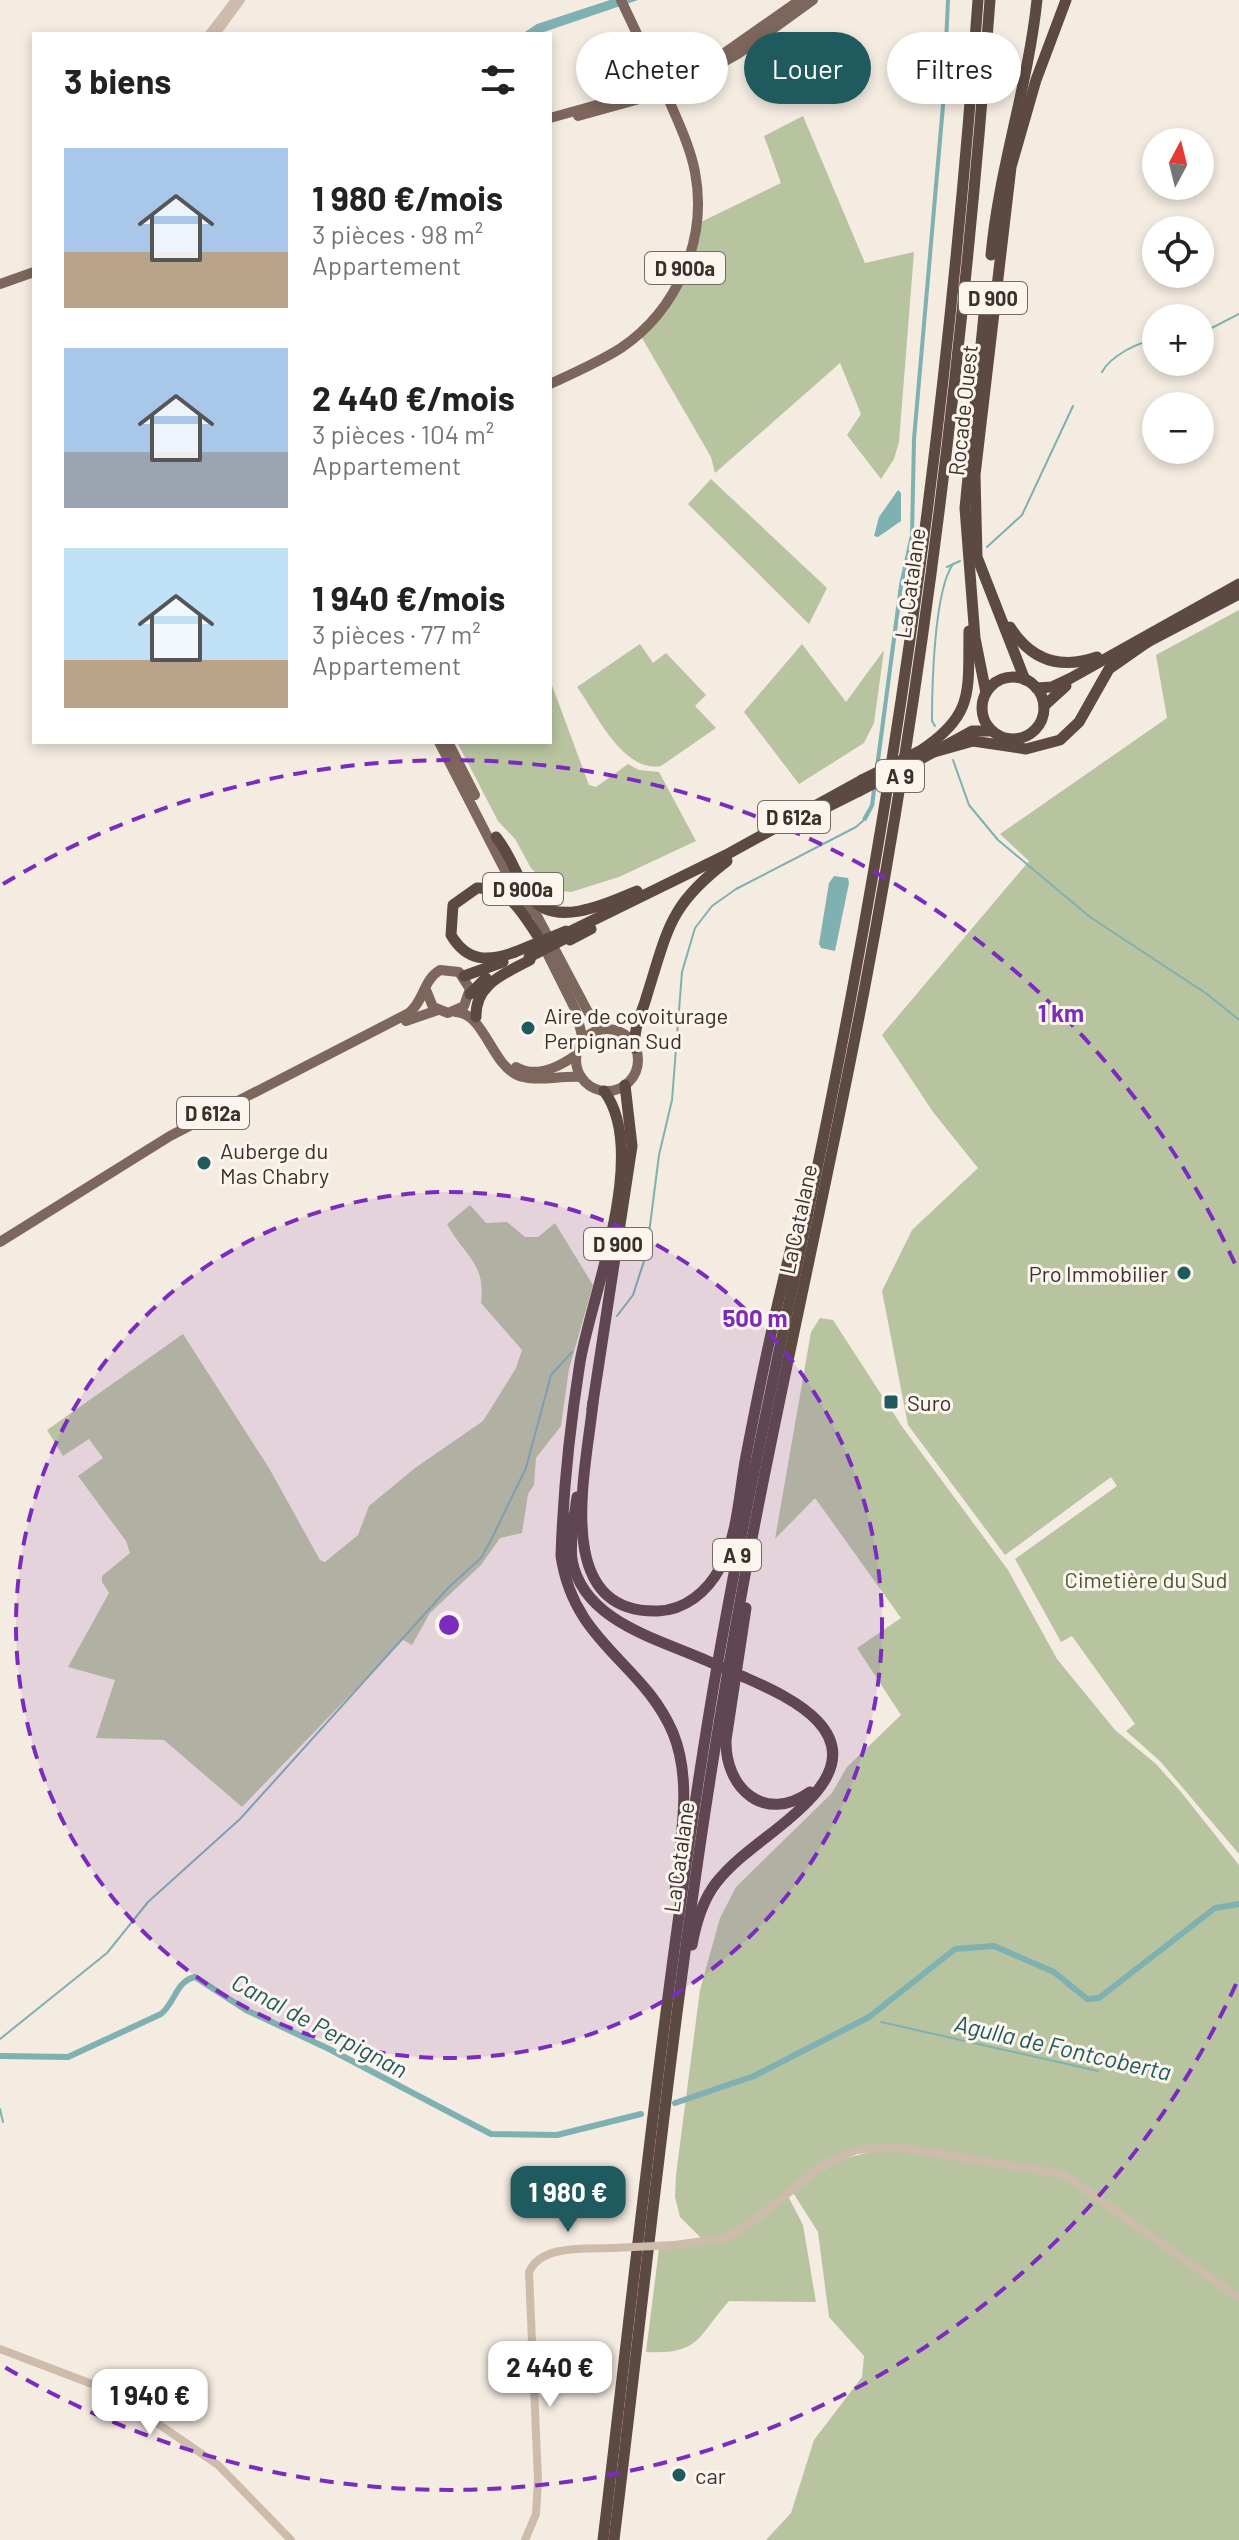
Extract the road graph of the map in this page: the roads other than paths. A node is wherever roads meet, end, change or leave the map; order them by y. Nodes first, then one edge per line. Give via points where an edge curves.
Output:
1 (235, 0) edge
2 (241, 0) edge
3 (621, 0) edge
4 (800, 0) edge
5 (813, 0) edge
6 (978, 0) edge
7 (990, 0) edge
8 (1037, 0) edge
9 (1066, 0) edge
10 (211, 32) edge
11 (217, 32) edge
12 (728, 49) edge
13 (728, 60) edge
14 (606, 104) edge
15 (552, 119) edge
16 (32, 273) edge
17 (3, 284) edge
18 (552, 383) edge
19 (969, 572) junction
20 (1239, 584) edge
21 (1239, 594) edge
22 (994, 603) junction
23 (1149, 641) junction
24 (1124, 645) junction
25 (1025, 680) junction
26 (1036, 688) junction
27 (986, 693) junction
28 (1044, 706) junction
29 (982, 709) junction
30 (992, 731) junction
31 (440, 744) edge
32 (450, 745) edge
33 (934, 752) junction
34 (920, 756) junction
35 (496, 837) junction
36 (727, 858) junction
37 (537, 935) junction
38 (568, 935) junction
39 (525, 955) junction
40 (464, 976) junction
41 (426, 990) junction
42 (469, 997) junction
43 (438, 1010) junction
44 (454, 1012) junction
45 (476, 1017) junction
46 (607, 1029) junction
47 (583, 1040) junction
48 (635, 1048) junction
49 (576, 1055) junction
50 (581, 1077) junction
51 (625, 1085) junction
52 (604, 1091) junction
53 (816, 1174) junction
54 (0, 1242) edge
55 (0, 1249) edge
56 (574, 1400) junction
57 (593, 1402) junction
58 (573, 1524) junction
59 (751, 1543) junction
60 (822, 1782) junction
61 (675, 1939) junction
62 (678, 1999) junction
63 (1239, 2298) edge
64 (0, 2349) edge
65 (291, 2540) edge
66 (525, 2540) edge
67 (603, 2540) edge
68 (614, 2540) edge

1 - 10 street
2 - 11 street
3 - 18 main road, D 900a, bridge via 693,162 698,190 694,239 682,275 659,313 605,357
4 - 12 main road
5 - 13 main road
6 - 53 highway, La Catalane / A 9 via 947,350 909,650
7 - 59 highway, La Catalane / A 9 via 959,350 918,666 866,982
8 - 19 highway, Rocade Ouest / D 900 via 1027,74 995,211 967,477
9 - 22 highway, Rocade Ouest / D 900 via 1021,126 997,260 973,509 977,557
14 - 15 main road
16 - 17 main road
19 - 27 highway, Rocade Ouest / D 900
19 - 34 highway via 965,702 947,733
20 - 24 highway
21 - 23 highway
22 - 24 highway via 1025,648 1051,662 1082,662
22 - 25 highway, Rocade Ouest / D 900
23 - 28 highway via 1063,688
23 - 33 highway via 1109,669 1079,722 1060,740 1026,749 973,741
24 - 26 highway via 1071,678
25 - 26 highway
25 - 27 highway via 1003,679
26 - 28 highway
27 - 29 highway, Rocade Ouest
28 - 30 highway via 1039,725 1023,738
29 - 30 highway
29 - 34 highway via 966,730
30 - 33 highway via 972,731
31 - 37 main road, D 900a
32 - 35 main road, D 900a
33 - 34 highway
34 - 36 highway, D 612a, bridge
35 - 36 highway, D 900a via 531,898 557,911 584,910 710,858
35 - 46 main road, D 900a via 574,990
36 - 38 highway, D 612a
36 - 38 highway, D 612a
36 - 48 highway via 694,887 665,931 636,1023
37 - 39 highway via 501,892 477,888 453,905 449,923 457,947 477,959
37 - 47 main road, D 900a via 576,1011
38 - 39 highway, D 612a, bridge
39 - 40 highway, D 612a
39 - 42 highway, D 612a via 487,978
39 - 45 highway via 483,990
40 - 41 main road via 453,969 440,970
40 - 42 main road
41 - 43 main road
41 - 54 main road, D 612a via 409,1013 170,1136
42 - 44 main road
42 - 45 main road
43 - 44 main road
43 - 55 main road, D 612a via 172,1140
44 - 50 main road via 467,1015 515,1074
45 - 49 main road via 507,1062 522,1071 549,1070
46 - 47 main road
46 - 48 main road via 624,1034
47 - 49 main road
48 - 51 main road via 637,1069
49 - 50 main road
50 - 52 main road
51 - 52 main road
51 - 57 highway, D 900 via 632,1146
52 - 56 highway, D 900 via 615,1109 623,1150 608,1257 584,1340
53 - 57 highway via 807,1189 778,1305 727,1552 708,1586 684,1605 631,1608 604,1591 589,1571 580,1535
53 - 61 highway, La Catalane / A 9 via 735,1566
56 - 58 highway
56 - 61 highway via 561,1540 564,1576 580,1616 653,1699 673,1734 683,1797 671,1917
57 - 58 highway
58 - 60 highway, bridge via 572,1559 579,1579 594,1602 615,1619 800,1703 821,1721 830,1747
59 - 60 highway via 753,1564 726,1760 736,1784 765,1803 791,1802
59 - 62 highway, La Catalane / A 9
60 - 62 highway via 715,1885 700,1913
61 - 67 highway, La Catalane / A 9
62 - 68 highway, La Catalane / A 9
63 - 66 street, bridge via 1063,2174 895,2147 856,2150 823,2165 725,2238 565,2251 540,2258 529,2272 538,2480 536,2514
64 - 65 street via 125,2401 218,2465

